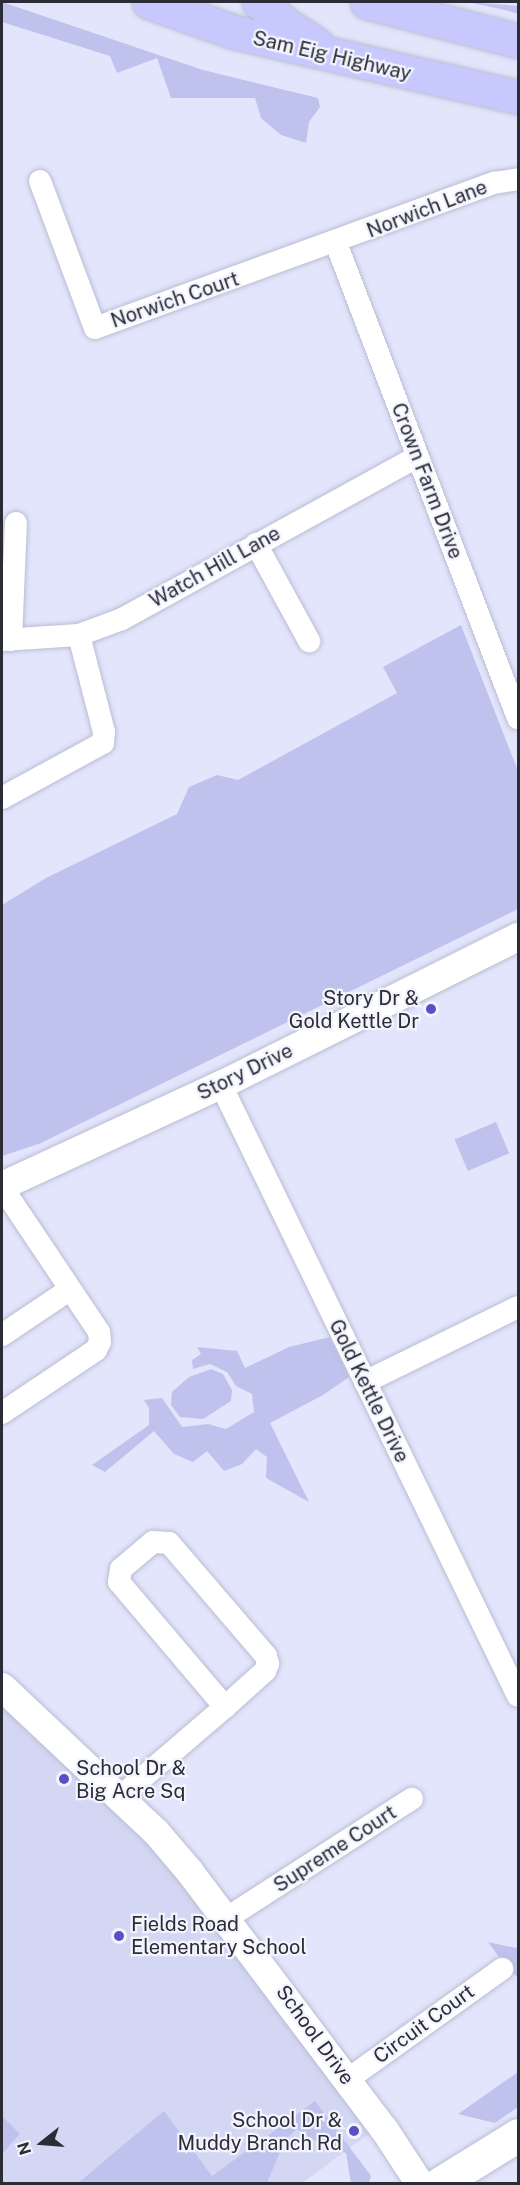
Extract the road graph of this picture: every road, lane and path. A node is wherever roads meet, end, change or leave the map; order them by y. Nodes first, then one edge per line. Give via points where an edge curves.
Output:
1 (148, 2) edge
2 (259, 2) edge
3 (378, 4) edge
4 (519, 41) edge
5 (353, 62) junction
6 (519, 97) edge
7 (519, 179) edge
8 (40, 181) dead end
9 (336, 243) junction
10 (417, 458) junction
11 (16, 524) dead end
12 (256, 544) junction
13 (79, 635) junction
14 (6, 640) edge
15 (309, 641) dead end
16 (513, 685) edge
17 (519, 718) edge
18 (2, 798) edge
19 (519, 937) edge
20 (221, 1084) junction
21 (2, 1187) edge
22 (69, 1290) junction
23 (519, 1307) edge
24 (2, 1335) edge
25 (365, 1382) junction
26 (2, 1413) edge
27 (2, 1687) edge
28 (517, 1688) edge
29 (225, 1707) junction
30 (120, 1797) junction
31 (412, 1799) dead end
32 (227, 1918) junction
33 (502, 1969) dead end
34 (347, 2080) junction
35 (519, 2134) edge
36 (420, 2184) edge
37 (439, 2184) edge

1 - 5 main road, Sam Eig Highway via 234,32
2 - 5 main road via 285,24
3 - 4 main road
5 - 6 main road, Sam Eig Highway
7 - 9 street, Norwich Lane via 494,183
8 - 9 street, Norwich Court via 95,328
9 - 10 street, Crown Farm Drive
10 - 12 street, Watch Hill Lane
10 - 16 street, Crown Farm Drive
11 - 14 street
12 - 13 street, Watch Hill Lane via 122,619
12 - 15 street
13 - 14 street, Watch Hill Lane
13 - 18 street via 104,732 103,743
16 - 17 street, Crown Farm Drive
19 - 20 street, Story Drive
20 - 21 street, Story Drive
20 - 25 street, Gold Kettle Drive
21 - 22 street
22 - 24 street
22 - 26 street via 99,1332 98,1346
23 - 25 street
25 - 28 street, Gold Kettle Drive
27 - 30 street, School Drive
29 - 29 street via 265,1671 266,1656 169,1543 153,1542 121,1569 119,1582
29 - 30 street
30 - 32 street, School Drive via 156,1832
31 - 32 street, Supreme Court
32 - 34 street, School Drive
33 - 34 street, Circuit Court
34 - 36 street, School Drive
35 - 37 main road

